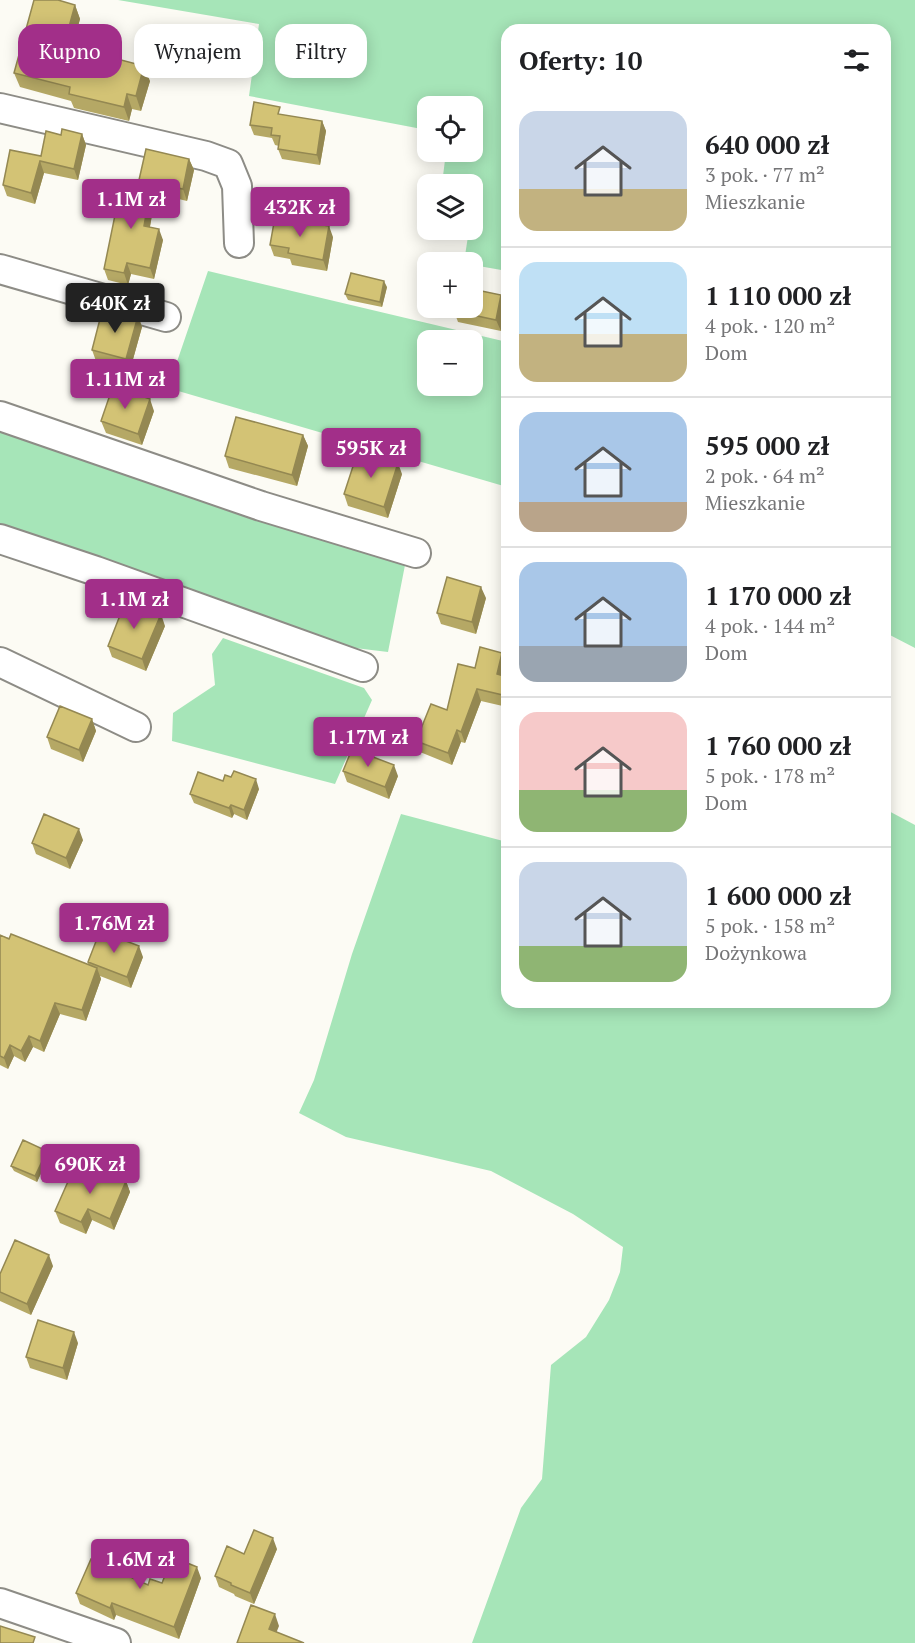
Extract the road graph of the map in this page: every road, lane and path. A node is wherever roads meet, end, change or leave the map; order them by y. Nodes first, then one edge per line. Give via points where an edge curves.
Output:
1 (0, 108) edge
2 (239, 243) dead end
3 (0, 269) edge
4 (166, 317) dead end
5 (0, 416) edge
6 (0, 539) edge
7 (416, 553) dead end
8 (0, 662) edge
9 (363, 667) dead end
10 (136, 727) dead end
11 (0, 1603) edge
12 (116, 1643) edge

1 - 2 street via 228,164 237,186
3 - 4 street
5 - 7 street via 261,506
6 - 9 street
8 - 10 street
11 - 12 street

